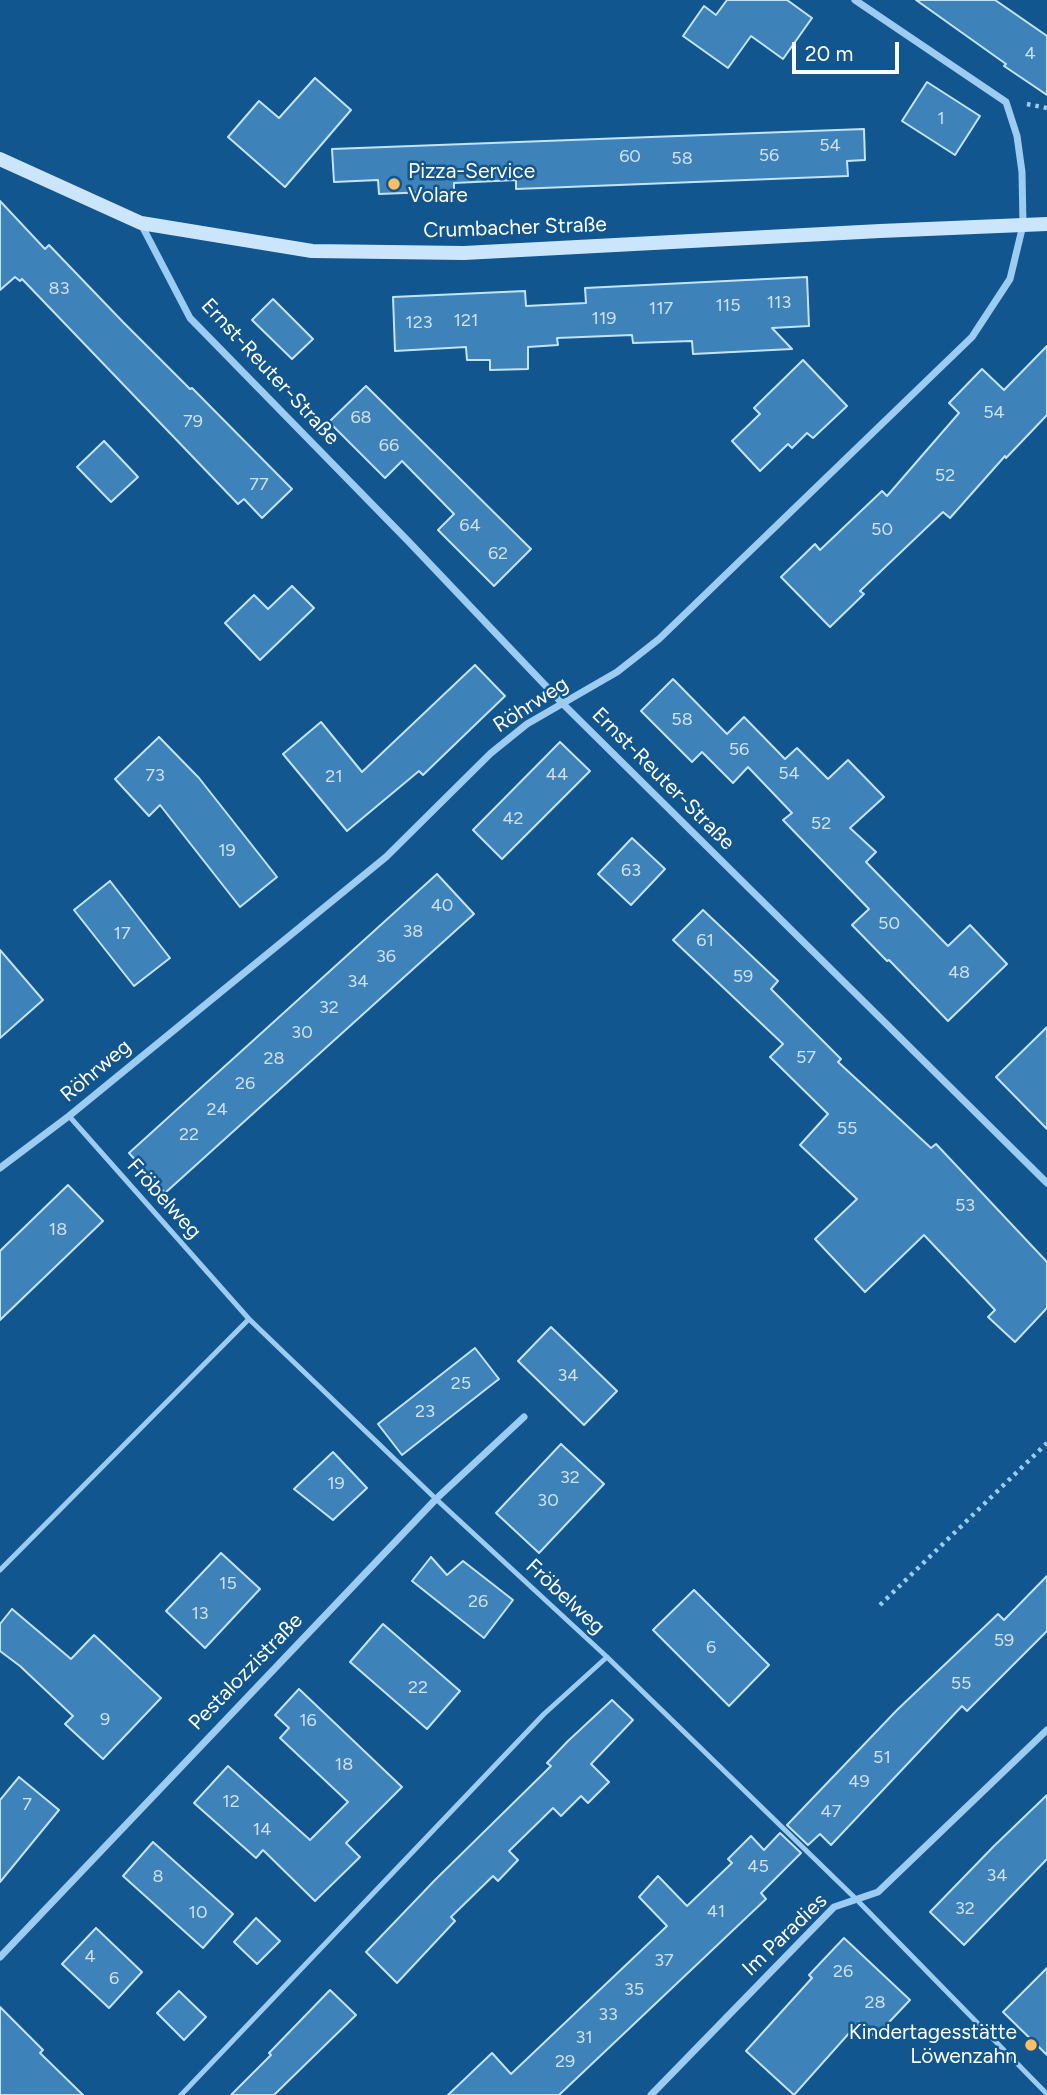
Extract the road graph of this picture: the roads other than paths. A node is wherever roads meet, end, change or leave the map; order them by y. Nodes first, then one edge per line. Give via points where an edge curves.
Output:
1 (855, 0) edge
2 (0, 159) edge
3 (141, 223) junction
4 (1023, 225) junction
5 (1047, 225) edge
6 (563, 704) junction
7 (69, 1116) junction
8 (0, 1168) edge
9 (1047, 1183) edge
10 (249, 1319) junction
11 (524, 1417) dead end
12 (436, 1499) junction
13 (0, 1570) edge
14 (607, 1657) junction
15 (1047, 1730) edge
16 (856, 1899) junction
17 (0, 1957) edge
18 (1047, 2094) edge
19 (181, 2095) edge
20 (651, 2095) edge

1 - 4 street, Röhrweg via 1006,102 1022,172
2 - 3 main road, Crumbacher Straße
3 - 4 main road, Crumbacher Straße via 312,251 464,253
3 - 6 street, Ernst-Reuter-Straße via 190,318
4 - 5 main road, Crumbacher Straße
4 - 6 street, Röhrweg via 1010,279 972,337 659,639 617,672
6 - 7 street, Röhrweg via 491,752 386,857
6 - 9 street, Ernst-Reuter-Straße
7 - 8 street, Röhrweg
7 - 10 lane, Fröbelweg
10 - 12 lane, Fröbelweg
10 - 13 lane
11 - 12 street, Pestalozzistraße
12 - 14 lane, Fröbelweg
12 - 17 street, Pestalozzistraße
14 - 16 lane, Fröbelweg
14 - 19 lane via 544,1714
15 - 16 street, Im Paradies via 878,1892
16 - 18 lane, Fröbelweg
16 - 20 street, Im Paradies via 834,1907

